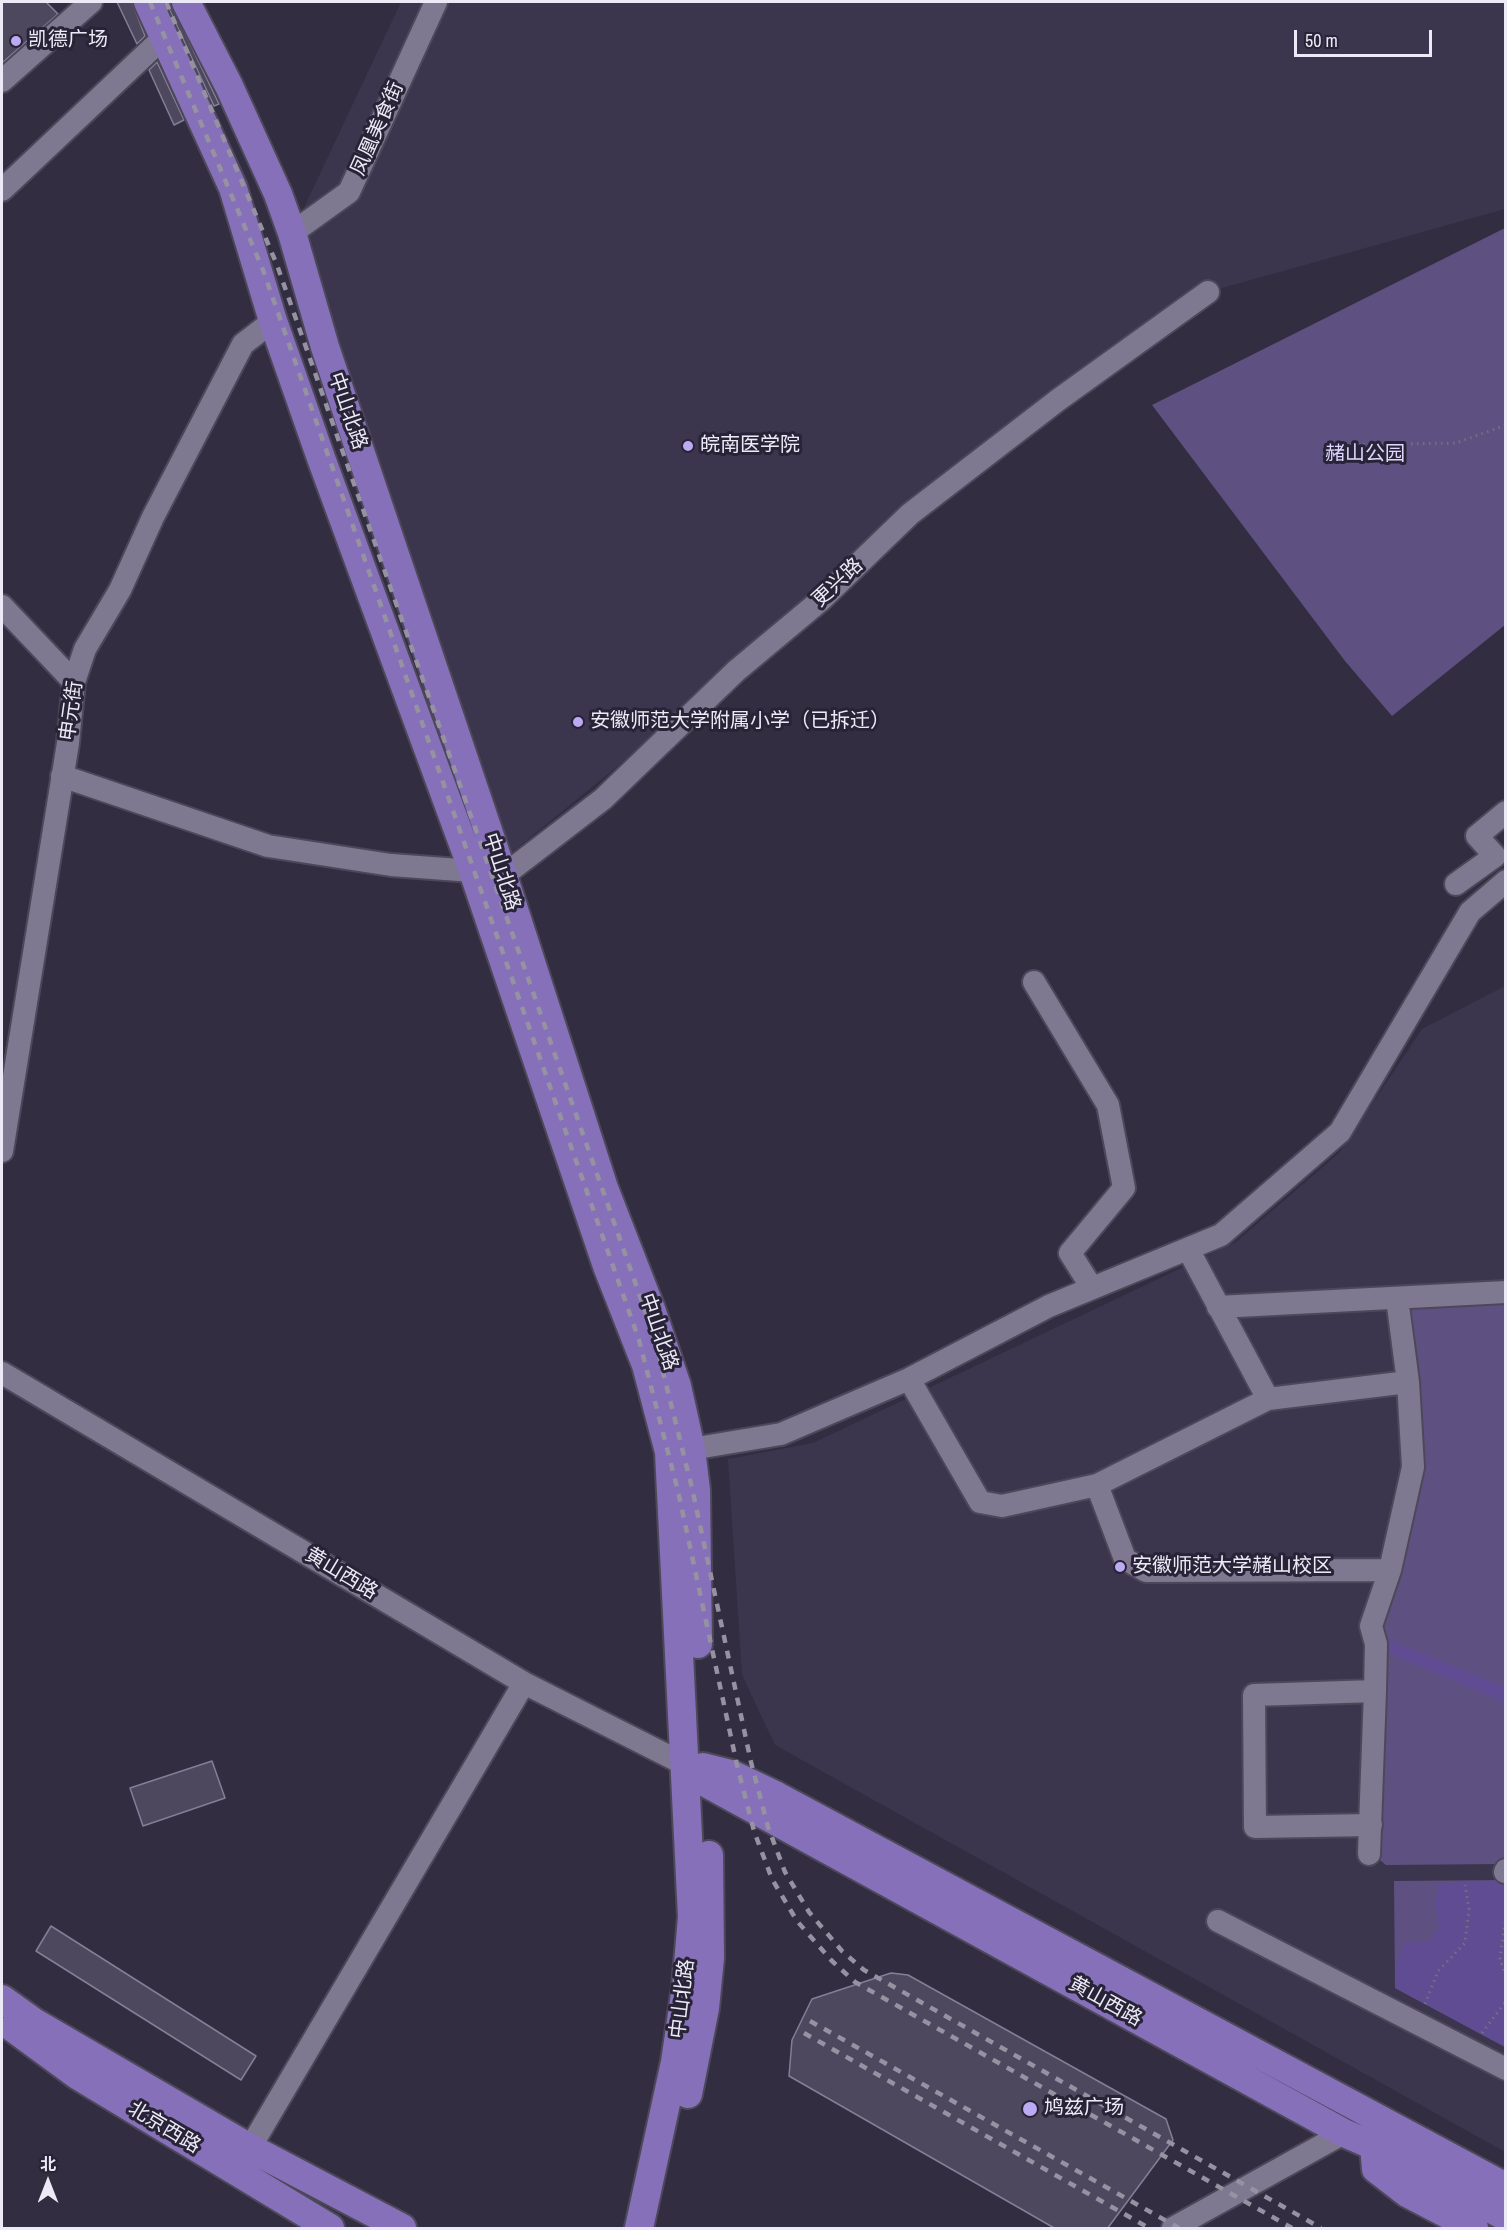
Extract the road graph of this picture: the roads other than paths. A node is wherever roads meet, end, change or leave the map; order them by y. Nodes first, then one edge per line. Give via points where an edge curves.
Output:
1 (91, 2) edge
2 (148, 2) edge
3 (186, 2) edge
4 (436, 2) edge
5 (165, 36) junction
6 (2, 81) edge
7 (2, 190) edge
8 (291, 233) junction
9 (1208, 292) dead end
10 (273, 321) junction
11 (2, 606) edge
12 (74, 682) junction
13 (63, 776) junction
14 (1506, 812) edge
15 (485, 877) junction
16 (1506, 881) edge
17 (1479, 904) junction
18 (1034, 982) dead end
19 (2, 1151) edge
20 (1188, 1249) junction
21 (1092, 1288) junction
22 (1506, 1292) edge
23 (1397, 1298) junction
24 (1218, 1307) junction
25 (2, 1374) edge
26 (909, 1379) junction
27 (1408, 1382) junction
28 (1268, 1398) junction
29 (691, 1449) junction
30 (1097, 1485) junction
31 (1390, 1570) junction
32 (524, 1683) junction
33 (1376, 1691) junction
34 (699, 1772) junction
35 (1371, 1825) junction
36 (1369, 1854) dead end
37 (1218, 1921) dead end
38 (2, 1999) edge
39 (2, 2020) edge
40 (1506, 2069) edge
41 (1344, 2133) junction
42 (1374, 2146) junction
43 (250, 2148) junction
44 (1506, 2187) edge
45 (337, 2194) junction
46 (1506, 2217) edge
47 (324, 2227) edge
48 (402, 2229) edge
49 (639, 2229) edge
50 (659, 2229) edge
51 (1173, 2229) edge
52 (1474, 2229) edge

1 - 6 street
2 - 5 main road
3 - 8 main road, 中山北路 via 229,86 278,194
4 - 8 street, 凤凰美食街 via 349,192
5 - 7 street
5 - 10 main road via 233,188
8 - 15 main road, 中山北路
9 - 15 street, 更兴路 via 1058,400 910,514 822,600 736,670 603,799
10 - 12 street, 申元街 via 243,344 153,517 120,590 86,649
10 - 15 main road via 368,588
11 - 12 street
12 - 13 street, 申元街
13 - 15 street via 268,846
13 - 19 street, 申元街
14 - 17 street via 1477,836 1495,856 1451,880
15 - 29 main road, 中山北路 via 677,1386
15 - 34 main road via 607,1266 646,1365 669,1452
16 - 17 street
17 - 20 street via 1470,912 1340,1132 1221,1235
18 - 21 street via 1108,1105 1124,1188 1070,1253
20 - 21 street
20 - 24 street
21 - 26 street via 1049,1306
22 - 23 street
23 - 24 street
23 - 27 street
24 - 28 street
25 - 32 street, 黄山西路
26 - 29 street via 781,1434
26 - 30 street via 980,1502 1002,1506
27 - 28 street
27 - 31 street via 1413,1467
28 - 30 street
29 - 34 main road, 中山北路 via 696,1490
30 - 31 street via 1125,1559 1146,1571
31 - 33 street via 1371,1626 1376,1644
32 - 34 street, 黄山西路
32 - 43 street
33 - 35 street
33 - 35 street via 1254,1695 1255,1827
34 - 41 main road, 黄山西路
34 - 44 main road, 黄山西路 via 731,1774 777,1796
34 - 49 main road, 中山北路 via 686,1987 675,2062
34 - 50 main road, 中山北路 via 712,1901 710,1958 705,2008
35 - 36 street
37 - 40 street
38 - 43 main road, 北京西路 via 34,2022
39 - 47 main road, 北京西路 via 77,2075
41 - 42 main road, 黄山西路
41 - 51 street
42 - 46 main road, 黄山西路
42 - 52 main road via 1376,2169 1407,2193
43 - 45 main road, 北京西路
45 - 47 main road
45 - 48 main road, 北京西路

